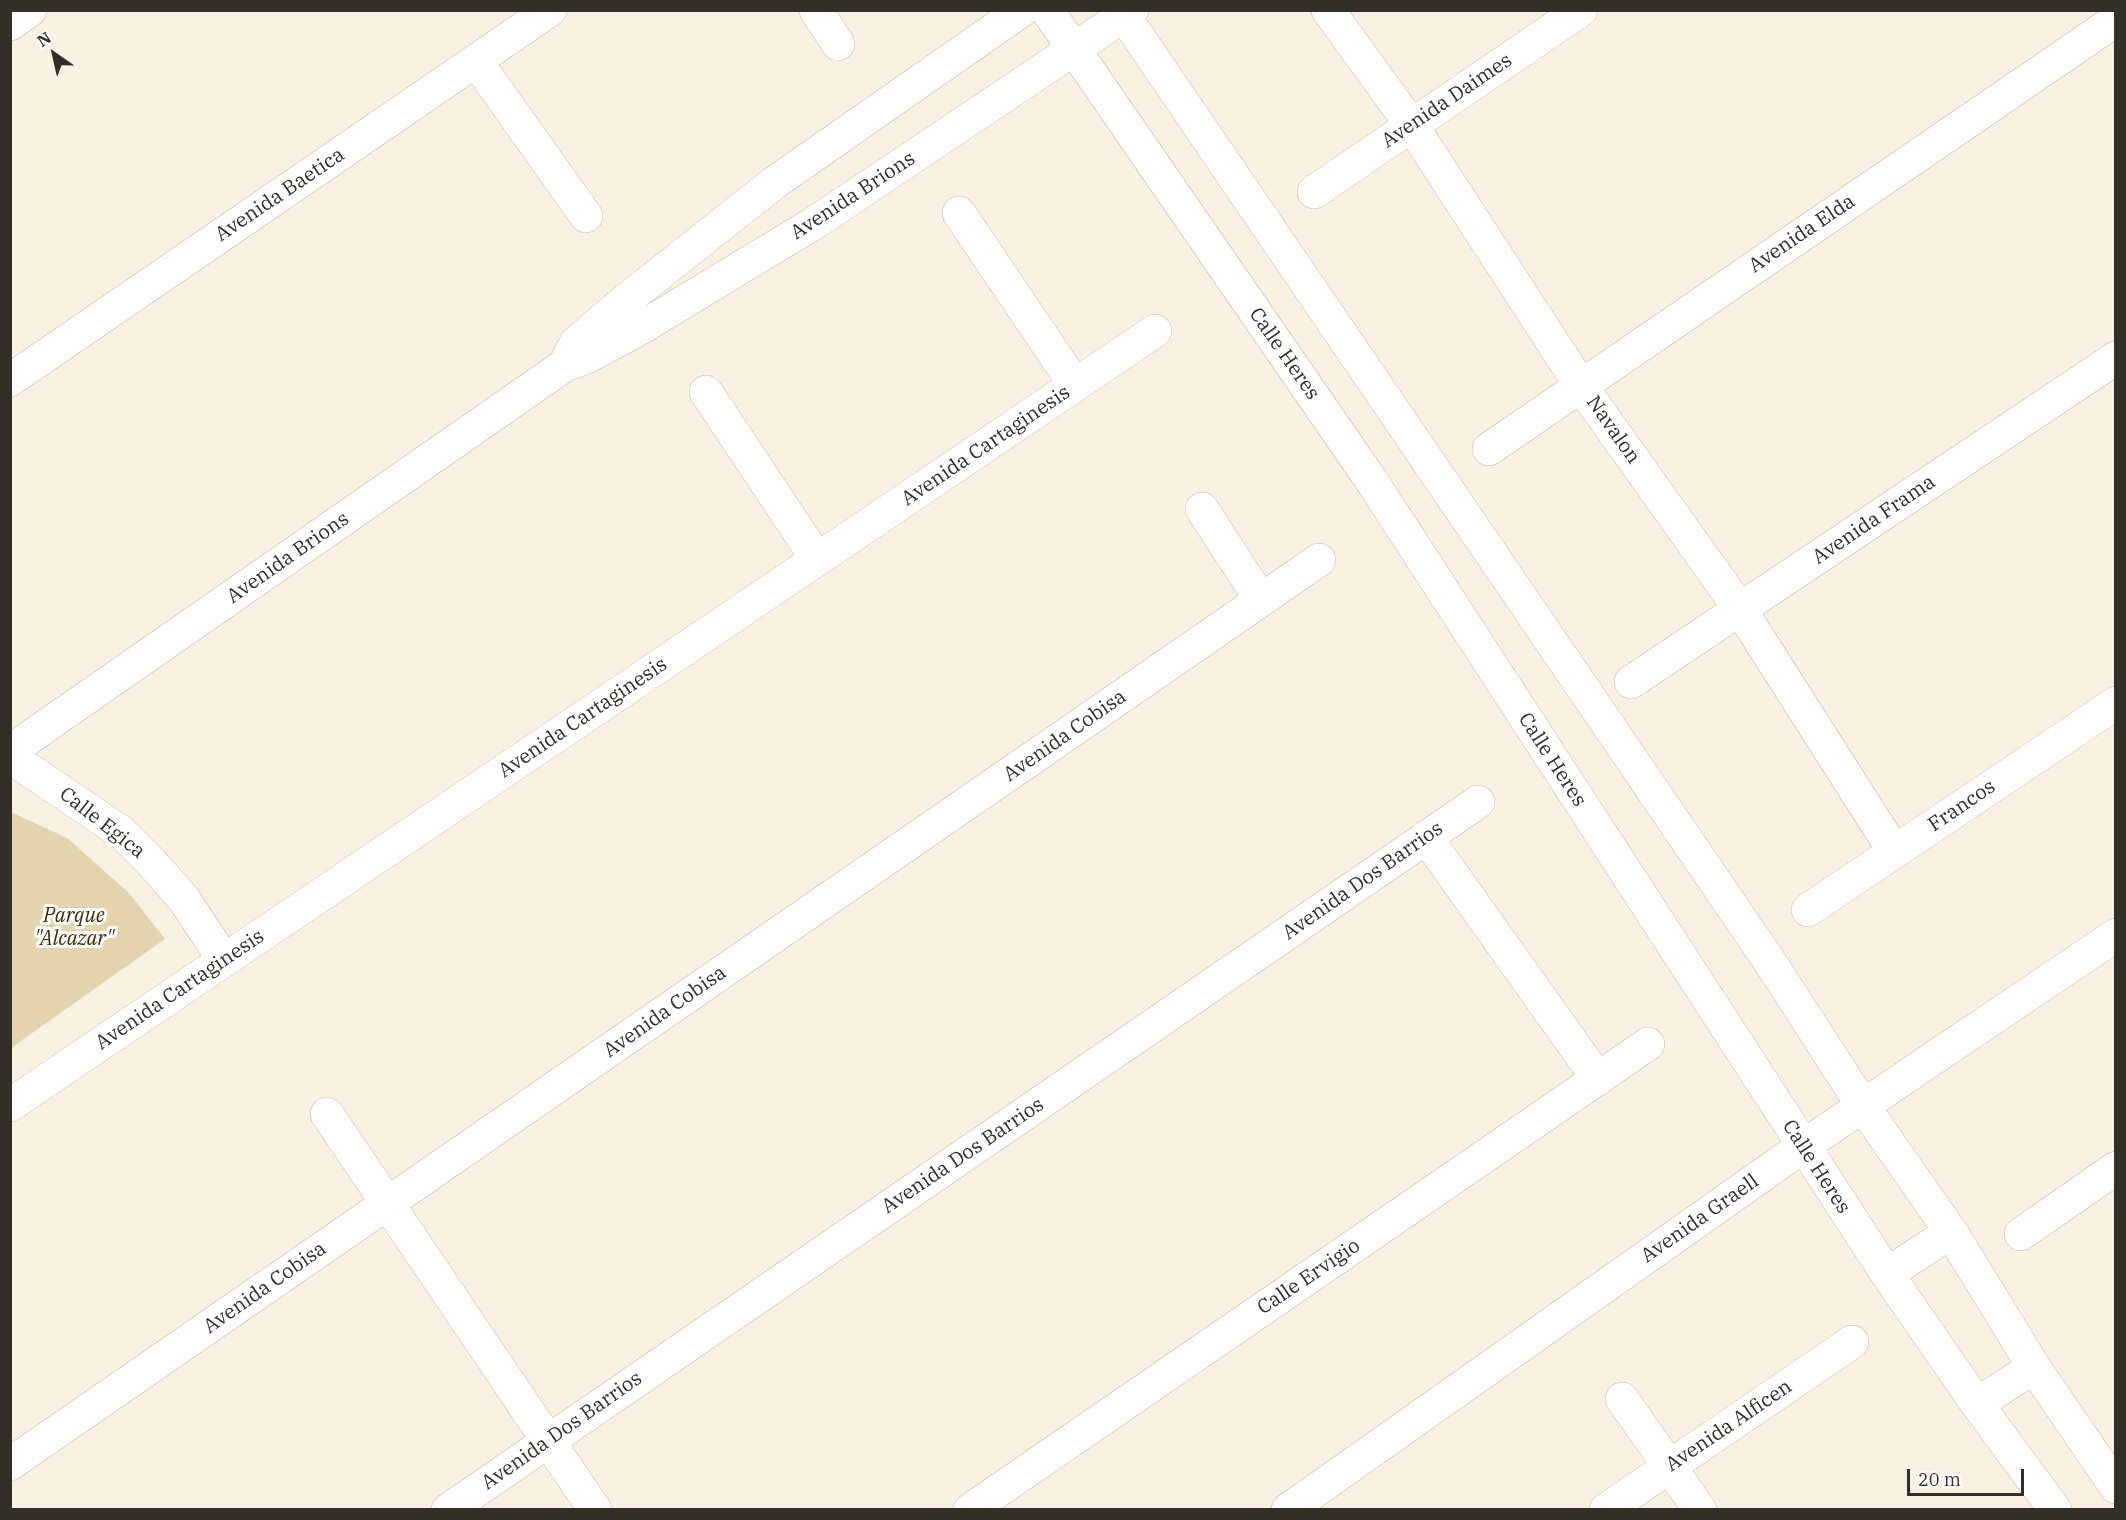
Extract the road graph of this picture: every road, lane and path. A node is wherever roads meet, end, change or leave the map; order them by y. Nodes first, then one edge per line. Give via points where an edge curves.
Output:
1 (30, 10) edge
2 (550, 10) edge
3 (816, 10) edge
4 (1022, 10) edge
5 (1047, 10) edge
6 (1328, 10) edge
7 (1581, 10) edge
8 (1126, 12) edge
9 (2115, 20) edge
10 (10, 24) edge
11 (838, 44) dead end
12 (1073, 49) junction
13 (476, 61) junction
14 (1412, 126) junction
15 (1314, 192) dead end
16 (959, 213) dead end
17 (586, 216) dead end
18 (1155, 331) dead end
19 (2115, 358) edge
20 (565, 365) junction
21 (10, 380) edge
22 (1075, 385) junction
23 (1581, 386) junction
24 (706, 392) dead end
25 (1489, 449) dead end
26 (1202, 509) dead end
27 (817, 559) junction
28 (1319, 560) dead end
29 (1262, 600) junction
30 (1740, 609) junction
31 (1631, 682) dead end
32 (2115, 703) edge
33 (10, 750) edge
34 (10, 758) edge
35 (1478, 802) dead end
36 (1426, 837) junction
37 (1894, 851) junction
38 (1808, 909) dead end
39 (2115, 935) edge
40 (224, 960) junction
41 (1648, 1044) dead end
42 (1598, 1079) junction
43 (10, 1105) edge
44 (1863, 1106) junction
45 (327, 1114) dead end
46 (1802, 1147) junction
47 (2115, 1168) edge
48 (387, 1204) junction
49 (1951, 1233) junction
50 (2021, 1234) dead end
51 (1887, 1274) junction
52 (1852, 1342) dead end
53 (2034, 1367) junction
54 (1622, 1399) dead end
55 (1977, 1404) junction
56 (548, 1441) junction
57 (10, 1464) edge
58 (1668, 1466) junction
59 (2115, 1487) edge
60 (448, 1509) edge
61 (595, 1509) edge
62 (970, 1509) edge
63 (1288, 1509) edge
64 (1606, 1509) edge
65 (1700, 1509) edge
66 (2055, 1509) edge

1 - 10 street
2 - 13 street, Avenida Baetica
3 - 11 street
4 - 20 street, Avenida Brions via 757,196 576,343
5 - 12 street, Calle Heres
6 - 14 street, Navalon
7 - 14 street, Avenida Daimes
8 - 12 street, Avenida Brions
8 - 44 street via 1772,965
9 - 23 street, Avenida Elda
12 - 20 street, Avenida Brions via 816,222 639,329
12 - 46 street, Calle Heres via 1371,480
13 - 17 street
13 - 21 street, Avenida Baetica
14 - 15 street, Avenida Daimes
14 - 23 street, Navalon
16 - 22 street
18 - 22 street, Avenida Cartaginesis
19 - 30 street, Avenida Frama
20 - 33 street, Avenida Brions
22 - 27 street, Avenida Cartaginesis
23 - 25 street, Avenida Elda
23 - 30 street, Navalon
24 - 27 street
26 - 29 street
27 - 40 street, Avenida Cartaginesis
28 - 29 street, Avenida Cobisa
29 - 48 street, Avenida Cobisa
30 - 31 street, Avenida Frama
30 - 37 street, Navalon
32 - 37 street, Francos
34 - 40 street, Calle Egica via 121,832 183,898
35 - 36 street, Avenida Dos Barrios
36 - 42 street
36 - 56 street, Avenida Dos Barrios
37 - 38 street, Francos
39 - 44 street, Avenida Graell
40 - 43 street, Avenida Cartaginesis
41 - 42 street, Calle Ervigio
42 - 62 street, Calle Ervigio
44 - 46 street, Avenida Graell
44 - 49 street
45 - 48 street
46 - 51 street, Calle Heres
46 - 63 street, Avenida Graell
47 - 50 street
48 - 56 street
48 - 57 street, Avenida Cobisa
49 - 51 street
49 - 53 street
51 - 55 street, Calle Heres
52 - 58 street, Avenida Alficen
53 - 55 street
53 - 59 street
54 - 58 street
55 - 66 street, Calle Heres
56 - 60 street, Avenida Dos Barrios
56 - 61 street
58 - 64 street, Avenida Alficen
58 - 65 street

